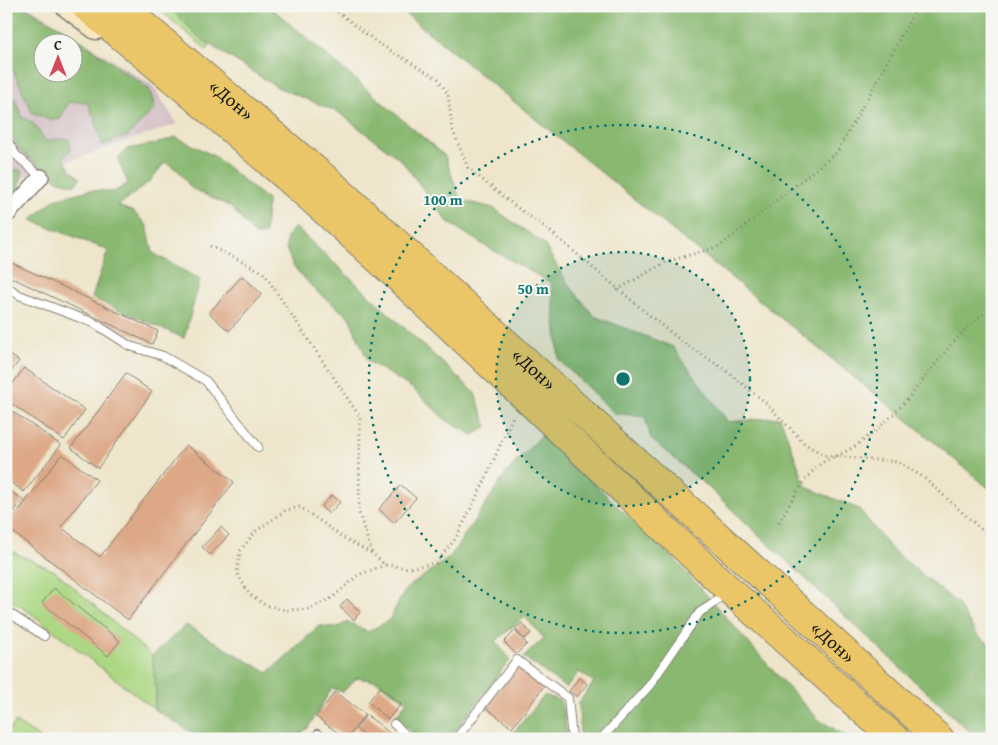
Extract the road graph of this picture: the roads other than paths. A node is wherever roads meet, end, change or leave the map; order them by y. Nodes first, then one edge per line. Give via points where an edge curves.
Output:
1 (67, 6) edge
2 (85, 6) edge
3 (121, 6) edge
4 (6, 139) edge
5 (41, 177) joint
6 (307, 195) junction
7 (6, 216) edge
8 (6, 286) edge
9 (258, 447) dead end
10 (727, 588) junction
11 (6, 611) edge
12 (44, 636) dead end
13 (394, 724) dead end
14 (312, 739) edge
15 (324, 739) edge
16 (403, 739) edge
17 (456, 739) edge
18 (572, 739) edge
19 (601, 739) edge
20 (895, 739) edge
21 (940, 739) edge

1 - 6 main road via 279,179
2 - 6 highway, «Дон»
3 - 21 highway, «Дон» via 332,185
4 - 5 lane via 16,155
5 - 7 street
6 - 10 highway, «Дон»
8 - 9 lane via 19,295 94,323 130,346 163,356 206,382
10 - 19 lane via 714,603 700,612 649,686
10 - 20 highway, «Дон»
11 - 12 lane
13 - 16 lane via 404,733
14 - 15 lane via 318,734
17 - 18 lane via 517,660 568,698

